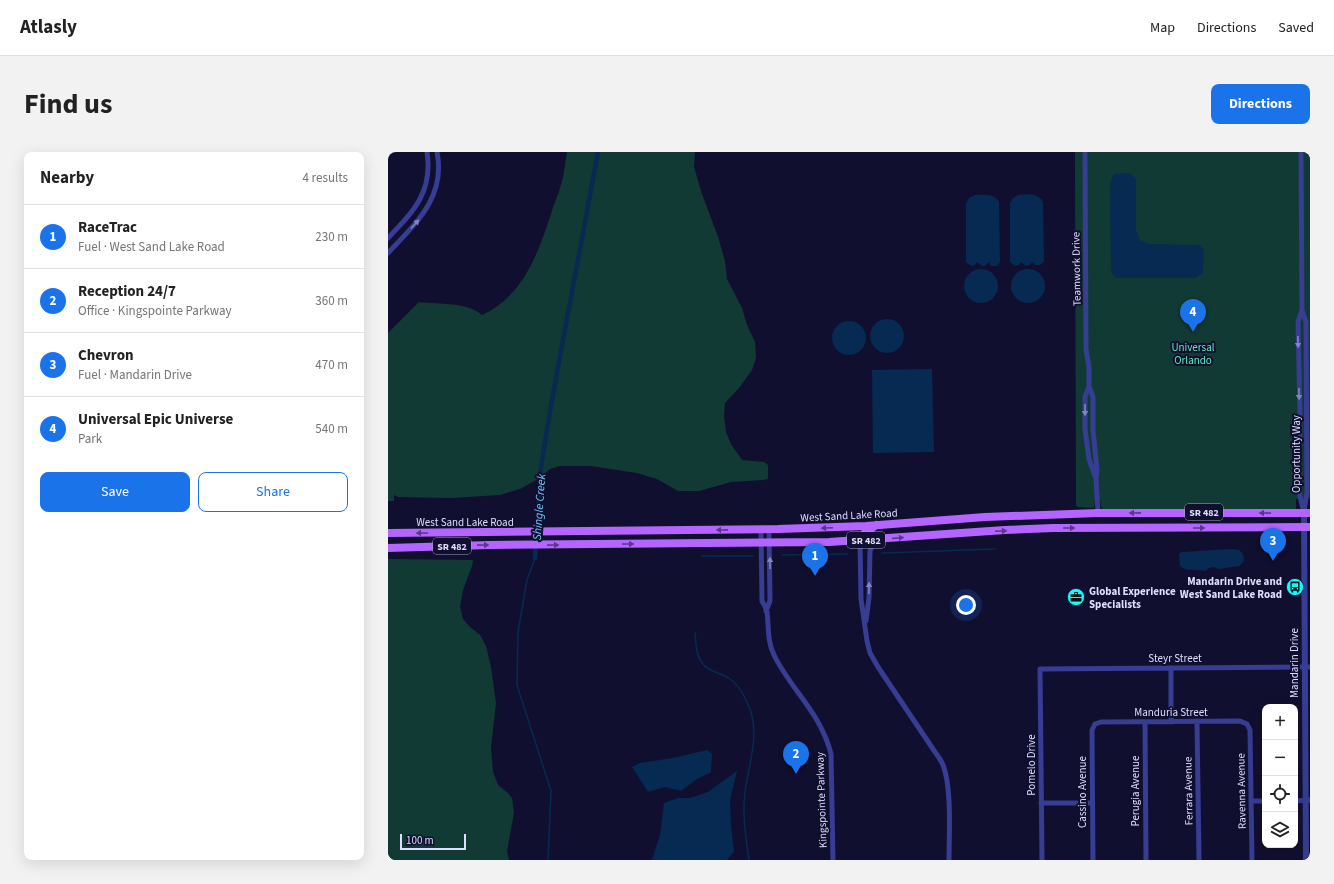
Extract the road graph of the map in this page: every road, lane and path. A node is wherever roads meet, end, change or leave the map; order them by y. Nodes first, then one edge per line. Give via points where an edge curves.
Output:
1 (427, 152) edge
2 (437, 152) edge
3 (1085, 152) edge
4 (1301, 152) edge
5 (388, 238) edge
6 (388, 252) edge
7 (1089, 386) junction
8 (1096, 479) junction
9 (1098, 513) junction
10 (1307, 513) edge
11 (876, 525) junction
12 (1307, 527) edge
13 (761, 530) junction
14 (770, 530) junction
15 (388, 533) edge
16 (878, 540) junction
17 (860, 541) junction
18 (761, 543) junction
19 (770, 543) junction
20 (388, 548) edge
21 (761, 582) junction
22 (770, 582) junction
23 (766, 611) junction
24 (866, 626) junction
25 (1307, 667) edge
26 (1171, 668) junction
27 (1040, 669) joint
28 (1145, 722) junction
29 (1171, 722) junction
30 (1197, 722) junction
31 (1095, 724) joint
32 (1246, 724) joint
33 (1308, 800) edge
34 (1251, 801) junction
35 (1262, 801) edge
36 (1298, 801) edge
37 (1041, 803) junction
38 (1092, 803) junction
39 (833, 860) edge
40 (949, 860) edge
41 (1042, 860) edge
42 (1093, 860) edge
43 (1146, 860) edge
44 (1199, 860) edge
45 (1252, 860) edge
46 (1306, 860) edge

1 - 5 street via 429,168 424,193 418,206
6 -> 2 street via 421,217 433,197 438,182
3 - 7 street, Teamwork Drive via 1086,349
4 - 10 street, Opportunity Way via 1299,492
7 - 8 street, Teamwork Drive via 1093,397
7 -> 8 street, Teamwork Drive via 1085,397 1086,446
8 - 9 street, Teamwork Drive
10 -> 9 main road, West Sand Lake Road / SR 482
9 - 11 main road, West Sand Lake Road / SR 482 via 985,517
10 - 12 street, Mandarin Drive
11 -> 14 main road, West Sand Lake Road / SR 482
11 - 17 main road via 867,531
16 -> 12 main road, West Sand Lake Road / SR 482 via 1053,528
12 - 25 street, Mandarin Drive
13 - 14 main road, West Sand Lake Road / SR 482
13 -> 15 main road, West Sand Lake Road / SR 482
13 - 18 street, Kingspointe Parkway
14 - 19 street, Kingspointe Parkway
16 - 17 main road, West Sand Lake Road / SR 482
24 -> 16 street via 870,551
17 - 19 main road, West Sand Lake Road / SR 482
17 - 24 street via 860,599
18 - 19 main road, West Sand Lake Road / SR 482
20 -> 18 main road, West Sand Lake Road / SR 482
18 - 21 street, Kingspointe Parkway
22 -> 19 street, Kingspointe Parkway
21 - 22 street
21 - 23 street, Kingspointe Parkway via 762,601
22 - 23 street, Kingspointe Parkway via 770,601
23 - 39 street, Kingspointe Parkway via 769,641 774,654 821,725 831,754
24 - 40 street via 870,653 878,668 943,765 947,778
25 - 26 street, Steyr Street
25 - 33 street, Mandarin Drive
26 - 27 street, Steyr Street
26 - 29 street
27 - 37 street, Pomelo Drive
28 - 29 street, Manduria Street
28 - 31 street, Manduria Street
28 - 43 street, Perugia Avenue
29 - 30 street, Manduria Street
30 - 32 street, Manduria Street
30 - 44 street, Ferrara Avenue
31 - 38 street, Cassino Avenue via 1092,730
32 - 34 street, Ravenna Avenue via 1250,730
33 - 36 street
33 - 46 street, Mandarin Drive
34 - 35 street
34 - 45 street, Ravenna Avenue
37 - 38 street
37 - 41 street, Pomelo Drive
38 - 42 street, Cassino Avenue

